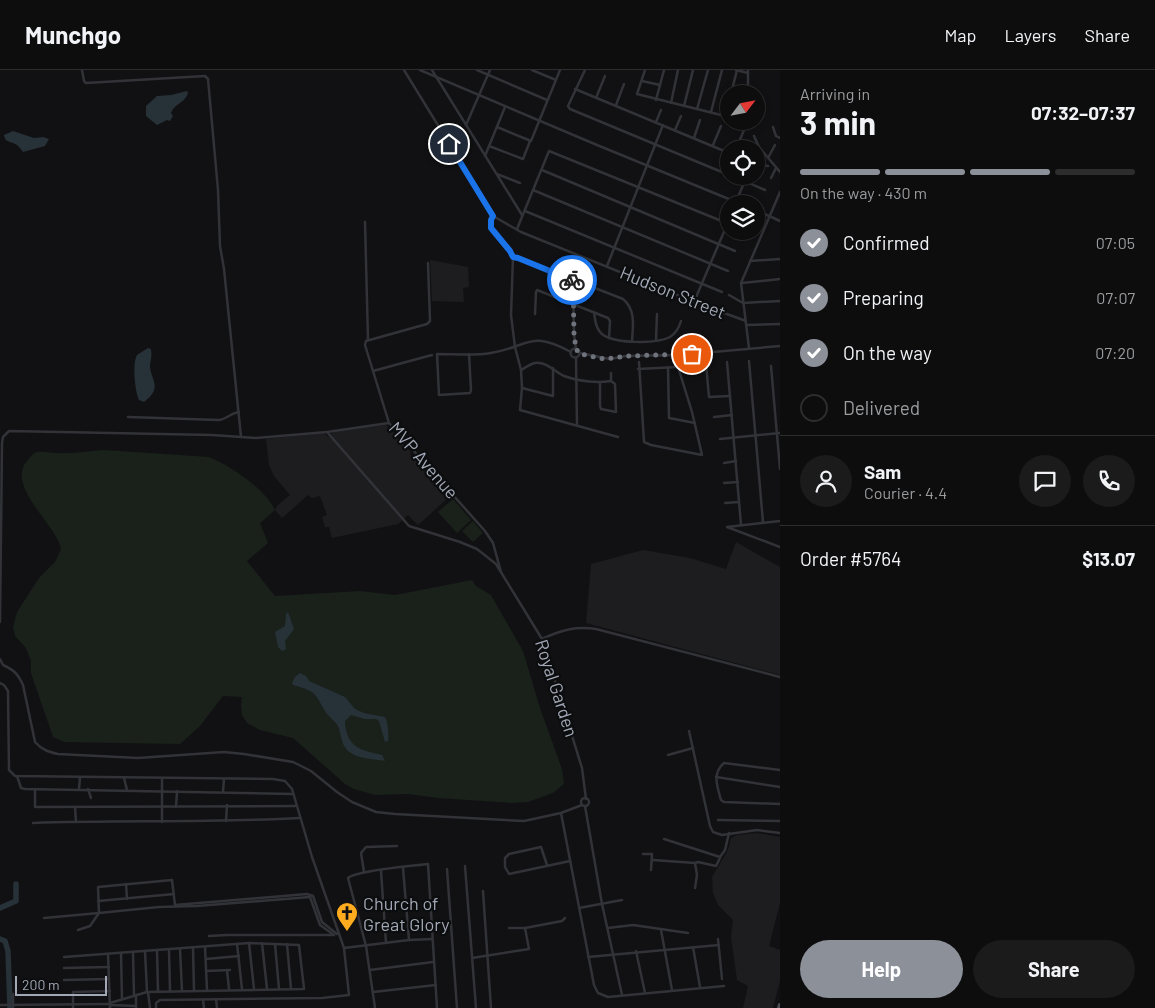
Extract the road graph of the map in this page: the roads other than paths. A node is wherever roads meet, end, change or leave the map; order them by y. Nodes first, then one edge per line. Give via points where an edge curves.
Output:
1 (82, 70) edge
2 (404, 70) edge
3 (420, 70) edge
4 (432, 70) edge
5 (476, 70) edge
6 (490, 70) edge
7 (532, 70) edge
8 (560, 70) edge
9 (585, 70) edge
10 (645, 70) edge
11 (664, 70) edge
12 (678, 70) edge
13 (693, 70) edge
14 (708, 70) edge
15 (722, 70) edge
16 (736, 70) edge
17 (536, 71) edge
18 (748, 71) edge
19 (488, 75) junction
20 (605, 76) dead end
21 (437, 79) junction
22 (556, 80) junction
23 (641, 80) junction
24 (624, 84) dead end
25 (660, 85) junction
26 (733, 85) edge
27 (748, 85) edge
28 (575, 89) junction
29 (478, 96) junction
30 (596, 98) junction
31 (547, 100) junction
32 (656, 100) junction
33 (671, 103) junction
34 (616, 105) junction
35 (684, 106) junction
36 (505, 107) junction
37 (661, 110) dead end
38 (697, 110) junction
39 (710, 112) junction
40 (720, 115) edge
41 (681, 116) dead end
42 (700, 120) dead end
43 (538, 121) junction
44 (656, 122) junction
45 (466, 125) junction
46 (664, 126) junction
47 (773, 126) dead end
48 (497, 127) junction
49 (720, 128) edge
50 (675, 130) junction
51 (744, 130) dead end
52 (754, 136) dead end
53 (694, 138) junction
54 (780, 138) edge
55 (740, 140) edge
56 (756, 140) edge
57 (531, 141) junction
58 (656, 144) junction
59 (775, 145) dead end
60 (489, 146) junction
61 (713, 146) junction
62 (720, 149) edge
63 (765, 155) edge
64 (485, 156) junction
65 (768, 158) junction
66 (648, 166) junction
67 (765, 166) edge
68 (768, 166) dead end
69 (776, 168) junction
70 (542, 170) junction
71 (720, 170) edge
72 (780, 172) edge
73 (496, 174) junction
74 (771, 178) dead end
75 (520, 183) dead end
76 (754, 185) edge
77 (639, 187) junction
78 (533, 190) junction
79 (765, 190) dead end
80 (780, 192) edge
81 (720, 196) edge
82 (632, 206) junction
83 (525, 211) junction
84 (765, 214) edge
85 (493, 216) junction
86 (522, 216) junction
87 (770, 216) junction
88 (720, 220) edge
89 (780, 221) edge
90 (365, 222) dead end
91 (624, 226) junction
92 (517, 229) junction
93 (721, 240) edge
94 (720, 243) junction
95 (615, 247) junction
96 (736, 251) dead end
97 (513, 257) junction
98 (780, 259) edge
99 (750, 261) junction
100 (428, 263) dead end
101 (712, 264) junction
102 (607, 266) junction
103 (728, 271) dead end
104 (780, 279) edge
105 (573, 280) junction
106 (702, 283) junction
107 (741, 283) junction
108 (722, 292) dead end
109 (729, 295) dead end
110 (780, 301) edge
111 (694, 302) junction
112 (743, 303) junction
113 (574, 304) junction
114 (594, 312) junction
115 (535, 314) dead end
116 (657, 314) dead end
117 (681, 321) dead end
118 (746, 321) junction
119 (780, 324) edge
120 (746, 325) junction
121 (609, 338) junction
122 (368, 340) junction
123 (656, 340) junction
124 (632, 341) junction
125 (515, 346) junction
126 (780, 346) edge
127 (749, 348) junction
128 (576, 349) junction
129 (571, 352) junction
130 (469, 354) junction
131 (580, 354) junction
132 (432, 355) dead end
133 (679, 355) junction
134 (576, 358) junction
135 (749, 360) dead end
136 (639, 362) dead end
137 (727, 362) dead end
138 (706, 364) dead end
139 (771, 366) dead end
140 (668, 367) junction
141 (678, 367) junction
142 (553, 368) junction
143 (638, 369) junction
144 (520, 370) junction
145 (373, 371) junction
146 (611, 373) dead end
147 (576, 378) junction
148 (611, 381) junction
149 (600, 383) junction
150 (522, 388) junction
151 (730, 396) junction
152 (239, 412) junction
153 (732, 415) junction
154 (128, 417) dead end
155 (714, 417) dead end
156 (389, 423) junction
157 (695, 423) junction
158 (577, 425) junction
159 (327, 432) junction
160 (778, 433) edge
161 (756, 435) junction
162 (241, 437) junction
163 (618, 437) dead end
164 (734, 437) junction
165 (720, 439) dead end
166 (736, 461) junction
167 (724, 463) dead end
168 (780, 469) edge
169 (738, 482) junction
170 (724, 483) dead end
171 (739, 502) junction
172 (725, 503) dead end
173 (780, 521) edge
174 (763, 522) junction
175 (741, 525) junction
176 (780, 547) edge
177 (502, 576) junction
178 (0, 622) edge
179 (542, 639) junction
180 (0, 659) edge
181 (780, 677) edge
182 (0, 683) edge
183 (689, 731) dead end
184 (693, 748) junction
185 (668, 755) dead end
186 (780, 770) edge
187 (17, 776) junction
188 (80, 777) junction
189 (716, 777) junction
190 (124, 778) junction
191 (162, 778) junction
192 (224, 779) junction
193 (780, 787) edge
194 (35, 789) junction
195 (80, 789) junction
196 (88, 790) junction
197 (127, 790) junction
198 (163, 791) junction
199 (176, 791) junction
200 (223, 792) junction
201 (293, 794) junction
202 (91, 798) dead end
203 (586, 799) junction
204 (780, 804) edge
205 (162, 806) junction
206 (176, 806) junction
207 (227, 806) junction
208 (297, 806) junction
209 (584, 806) junction
210 (75, 807) junction
211 (561, 813) junction
212 (300, 818) junction
213 (226, 820) junction
214 (718, 820) dead end
215 (780, 821) edge
216 (76, 822) junction
217 (162, 822) junction
218 (33, 823) dead end
219 (729, 833) junction
220 (780, 833) edge
221 (664, 839) dead end
222 (397, 846) dead end
223 (643, 854) dead end
224 (720, 857) junction
225 (570, 860) junction
226 (653, 860) junction
227 (695, 863) junction
228 (547, 865) junction
229 (465, 866) dead end
230 (403, 868) junction
231 (447, 869) dead end
232 (651, 870) dead end
233 (381, 871) junction
234 (364, 872) junction
235 (126, 884) junction
236 (695, 888) dead end
237 (483, 891) dead end
238 (174, 894) junction
239 (127, 899) junction
240 (622, 900) dead end
241 (98, 901) junction
242 (602, 904) junction
243 (175, 906) junction
244 (579, 908) junction
245 (99, 913) junction
246 (44, 918) dead end
247 (565, 918) dead end
248 (509, 928) dead end
249 (526, 928) junction
250 (608, 928) junction
251 (78, 930) dead end
252 (661, 930) junction
253 (688, 933) dead end
254 (337, 934) junction
255 (209, 936) dead end
256 (432, 939) junction
257 (718, 939) dead end
258 (409, 940) junction
259 (250, 943) junction
260 (262, 943) junction
261 (386, 943) junction
262 (237, 944) junction
263 (274, 944) junction
264 (286, 944) junction
265 (719, 945) junction
266 (366, 946) junction
267 (205, 947) junction
268 (693, 947) junction
269 (193, 948) junction
270 (344, 948) junction
271 (180, 949) junction
272 (664, 949) junction
273 (157, 950) junction
274 (169, 950) junction
275 (145, 951) junction
276 (636, 951) junction
277 (134, 952) junction
278 (121, 953) junction
279 (613, 953) junction
280 (108, 954) junction
281 (64, 956) dead end
282 (239, 956) junction
283 (488, 957) junction
284 (588, 957) junction
285 (472, 958) junction
286 (206, 959) junction
287 (433, 962) junction
288 (109, 967) junction
289 (64, 968) dead end
290 (370, 970) junction
291 (206, 971) junction
292 (109, 979) junction
293 (722, 979) dead end
294 (64, 980) dead end
295 (436, 985) junction
296 (724, 986) dead end
297 (700, 987) junction
298 (242, 989) junction
299 (254, 989) junction
300 (267, 989) junction
301 (279, 989) junction
302 (291, 989) junction
303 (207, 990) junction
304 (229, 990) junction
305 (672, 990) junction
306 (110, 991) junction
307 (170, 991) junction
308 (182, 991) junction
309 (194, 991) junction
310 (148, 992) junction
311 (158, 992) junction
312 (373, 992) junction
313 (645, 993) junction
314 (13, 994) dead end
315 (622, 995) junction
316 (135, 996) junction
317 (203, 999) junction
318 (216, 999) junction
319 (122, 1000) junction
320 (12, 1005) edge
321 (110, 1005) edge
322 (0, 1006) edge
323 (85, 1006) edge
324 (97, 1006) edge
325 (60, 1007) edge
326 (73, 1007) edge
327 (136, 1007) edge
328 (150, 1008) edge
329 (156, 1008) edge
330 (204, 1008) edge
331 (217, 1008) edge
332 (376, 1008) edge
333 (437, 1008) edge
334 (457, 1008) edge
335 (476, 1008) edge
336 (491, 1008) edge

1 - 152 street via 86,83 205,76 208,80 220,246
2 - 85 street
3 - 21 street
4 - 21 street
5 - 19 street
6 - 19 street
7 - 17 street
8 - 22 street
9 - 28 street
10 - 23 street
11 - 25 street
12 - 33 street
13 - 35 street
14 - 38 street
15 - 39 street
16 - 18 street
16 - 26 street
17 - 22 street
18 - 27 street
19 - 29 street
19 - 31 street
20 - 30 street
21 - 29 street
21 - 45 street
22 - 31 street
23 - 25 street
23 - 32 street via 637,93
24 - 34 street
25 - 32 street
28 - 30 street
28 - 58 street via 568,106 570,110
29 - 36 street
29 - 45 street
30 - 34 street
31 - 43 street
32 - 33 street
33 - 35 street
34 - 44 street
35 - 38 street
36 - 43 street
36 - 48 street
37 - 44 street
38 - 39 street
39 - 40 street
41 - 50 street
42 - 53 street
43 - 57 street
43 - 66 street
44 - 46 street
45 - 64 street
46 - 50 street
46 - 58 street
47 - 54 street
48 - 57 street
48 - 60 street
49 - 61 street
50 - 53 street
51 - 55 street
52 - 56 street
53 - 61 street
57 - 60 street via 523,160
58 - 66 street
58 - 71 street
59 - 65 street
60 - 64 street
61 - 62 street
63 - 65 street
64 - 73 street
65 - 69 street
66 - 77 street
66 - 81 street
67 - 68 street
69 - 72 street
69 - 74 street
70 - 77 street via 549,151
70 - 78 street
70 - 82 street
73 - 75 street
73 - 86 street
76 - 79 street
77 - 82 street
77 - 88 street
78 - 83 street
78 - 91 street
80 - 87 street
82 - 91 street
82 - 94 street
83 - 86 street
83 - 95 street
84 - 87 street
85 - 92 street, Hudson Street
85 - 97 street via 491,228
86 - 92 street
87 - 89 street
87 - 99 street
90 - 122 street, MVP Avenue
91 - 95 street
91 - 101 street
92 - 102 street, Hudson Street
93 - 94 street
94 - 96 street
94 - 101 street
95 - 102 street
95 - 106 street
97 - 105 street
97 - 125 street via 511,315
98 - 99 street
99 - 107 street
100 - 122 street via 430,321
101 - 103 street
101 - 106 street
102 - 111 street, Hudson Street
104 - 107 street
105 - 113 street
105 - 124 street via 628,304 633,315
106 - 108 street
106 - 111 street
107 - 112 street
109 - 112 street
110 - 112 street
111 - 118 street, Hudson Street
112 - 118 street
113 - 114 street
113 - 115 street via 537,290
113 - 128 street
114 - 121 street via 600,332
114 - 121 street via 610,319
116 - 123 street
117 - 123 street via 679,328 668,338
118 - 120 street
119 - 120 street
120 - 127 street
121 - 124 street
122 - 145 street, MVP Avenue via 365,343
123 - 124 street
125 - 129 street via 544,340
125 - 130 street via 489,354
125 - 144 street
126 - 127 street
127 - 133 street
128 - 129 street
128 - 131 street
129 - 134 street
130 - 130 street via 470,393 439,395 437,354
131 - 133 street via 605,359
131 - 134 street
132 - 145 street
133 - 141 street
134 - 147 street
135 - 161 street
136 - 143 street
137 - 151 street
138 - 151 street via 708,397
139 - 160 street
140 - 141 street
140 - 143 street
140 - 157 street via 669,418
141 - 157 street
142 - 144 street via 535,363
142 - 147 street via 559,374
142 - 150 street via 553,396
143 - 157 street via 644,443 702,455
144 - 150 street
145 - 156 street, MVP Avenue
146 - 148 street
147 - 149 street
147 - 158 street
148 - 149 street
148 - 149 street via 615,384 616,412 601,409
150 - 158 street via 522,411
151 - 153 street
152 - 154 street via 219,420
152 - 162 street
153 - 155 street
153 - 164 street
156 - 159 street
156 - 177 street, MVP Avenue via 486,531 493,543
158 - 163 street
159 - 162 street
159 - 177 street, Royal Garden via 410,526 476,549 496,564
160 - 161 street
160 - 168 street
161 - 164 street
161 - 174 street
162 - 178 street via 13,430 6,433 2,443
164 - 165 street
164 - 166 street
166 - 167 street
166 - 169 street
169 - 170 street
169 - 171 street
171 - 172 street
171 - 175 street
173 - 174 street
174 - 175 street
175 - 176 street via 728,527
177 - 179 street, Royal Garden
179 - 181 street via 561,630 596,628
179 - 203 street, Royal Garden via 582,768
180 - 211 street via 23,685 35,742 50,752 138,758 224,752 244,754 299,763 343,797 376,812 524,821
182 - 187 street via 8,691 9,770
183 - 184 street
184 - 185 street
184 - 219 street via 712,830 718,834
186 - 189 street via 726,763 717,770
187 - 188 street
187 - 194 street via 21,788
188 - 190 street
188 - 195 street
189 - 193 street
189 - 204 street via 722,802
190 - 191 street
190 - 197 street
191 - 192 street
191 - 198 street
192 - 200 street
192 - 201 street via 281,780 288,784
194 - 195 street
194 - 210 street via 35,807
195 - 196 street
196 - 197 street
196 - 202 street
197 - 198 street
198 - 199 street
198 - 205 street
199 - 200 street
199 - 206 street
200 - 201 street
201 - 208 street
203 - 209 street, Royal Garden via 589,802
203 - 209 street via 582,799
205 - 206 street
205 - 210 street
205 - 217 street
206 - 207 street
207 - 208 street
207 - 213 street
208 - 212 street
209 - 211 street
209 - 242 street, Royal Garden
210 - 216 street
211 - 225 street
212 - 213 street
212 - 254 street
213 - 217 street
214 - 215 street
216 - 217 street
216 - 218 street
219 - 220 street via 753,830
219 - 224 street
221 - 224 street
222 - 234 street via 366,847 361,853
223 - 226 street via 652,854
224 - 227 street via 716,866
225 - 228 street
225 - 244 street
226 - 227 street
226 - 232 street
227 - 236 street
228 - 228 street via 541,847 508,854 505,858 509,874
229 - 285 street
230 - 233 street
230 - 256 street via 428,864
230 - 258 street
231 - 334 street
233 - 234 street
233 - 261 street
234 - 266 street via 348,879
235 - 238 street via 172,880
235 - 239 street
235 - 241 street via 98,887
237 - 283 street
238 - 239 street
238 - 243 street
239 - 241 street
240 - 242 street
241 - 245 street
242 - 244 street
242 - 250 street, Royal Garden
243 - 245 street
243 - 254 street via 310,897 320,925
244 - 284 street
245 - 246 street
245 - 251 street via 90,926
247 - 249 street via 562,922
248 - 249 street
249 - 283 street via 529,949
250 - 252 street via 633,925
250 - 279 street, Royal Garden
252 - 253 street
252 - 272 street
254 - 255 street
254 - 270 street
256 - 258 street
256 - 287 street
257 - 265 street
258 - 261 street
259 - 260 street
259 - 262 street
259 - 299 street
260 - 263 street
260 - 300 street
261 - 266 street
262 - 267 street
262 - 282 street
263 - 264 street
263 - 301 street
264 - 302 street
264 - 302 street via 299,945 304,989
265 - 268 street
265 - 293 street
266 - 270 street
266 - 290 street
267 - 269 street
267 - 286 street
268 - 272 street
268 - 297 street
269 - 271 street
269 - 309 street
270 - 318 street via 349,995
271 - 274 street
271 - 308 street
272 - 276 street
272 - 305 street
273 - 274 street
273 - 275 street
273 - 311 street
274 - 307 street
275 - 277 street
275 - 310 street
276 - 279 street
276 - 313 street
277 - 278 street
277 - 316 street
278 - 280 street
278 - 319 street
279 - 284 street
279 - 315 street, Royal Garden
280 - 281 street
280 - 288 street
282 - 286 street
282 - 298 street
283 - 285 street
283 - 336 street
284 - 315 street via 598,993 608,997
285 - 335 street
286 - 291 street
287 - 290 street
287 - 295 street
288 - 289 street
288 - 292 street
290 - 312 street
291 - 303 street
291 - 304 street via 228,970
292 - 294 street
292 - 306 street
295 - 312 street
295 - 333 street
296 - 297 street
297 - 305 street
298 - 299 street
298 - 304 street
299 - 300 street
300 - 301 street
301 - 302 street
303 - 304 street
303 - 309 street
305 - 313 street
306 - 321 street
306 - 326 street via 73,992
307 - 308 street
307 - 311 street
308 - 309 street
310 - 311 street
310 - 316 street
310 - 328 street
312 - 332 street
313 - 315 street
314 - 320 street
316 - 319 street
316 - 327 street
317 - 318 street
317 - 329 street via 160,1000
317 - 330 street
318 - 331 street
319 - 321 street
320 - 322 street
320 - 325 street
321 - 324 street
321 - 327 street
323 - 324 street
323 - 326 street
325 - 326 street

